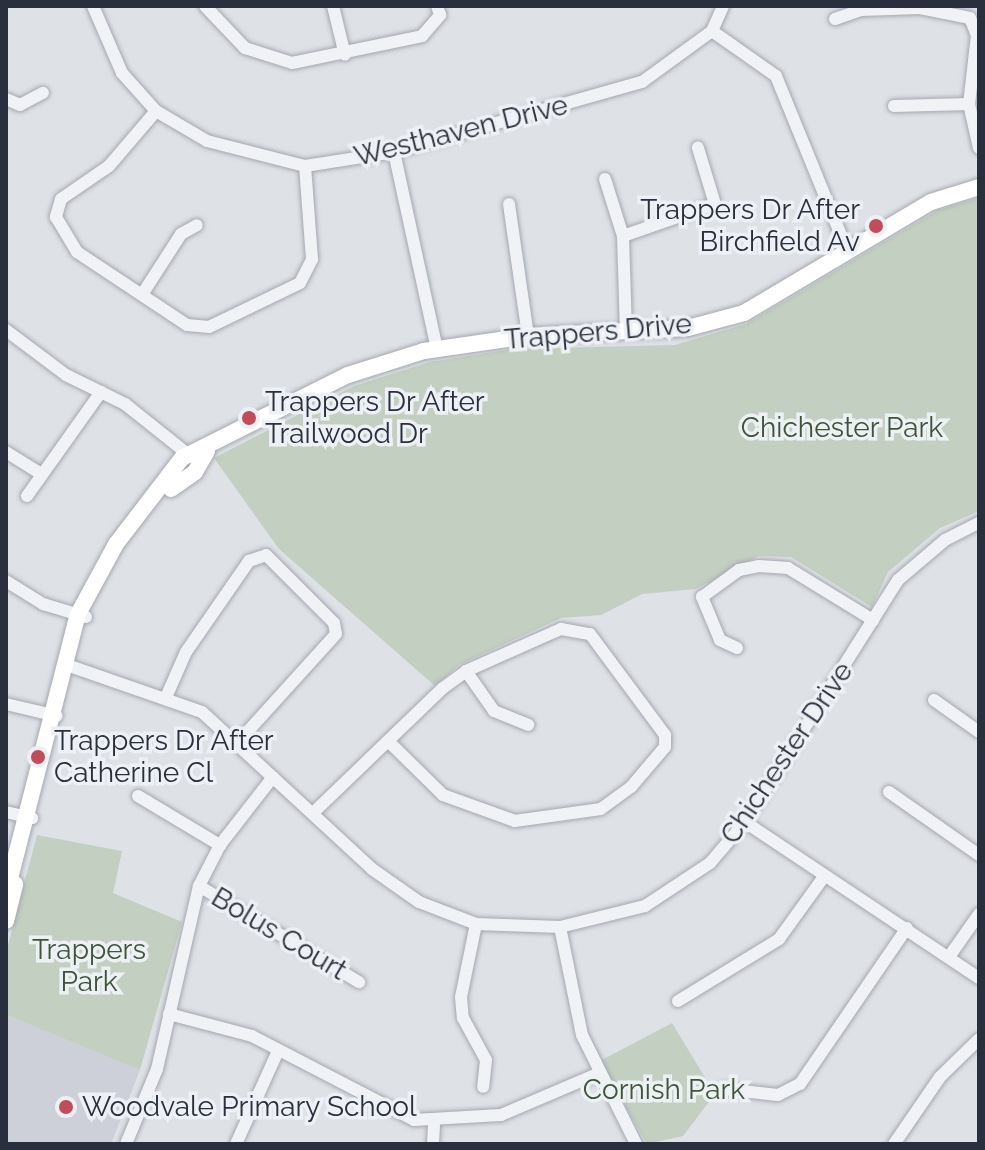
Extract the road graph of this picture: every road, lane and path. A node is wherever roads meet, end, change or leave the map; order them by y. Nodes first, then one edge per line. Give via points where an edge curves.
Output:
1 (93, 6) edge
2 (205, 6) edge
3 (333, 6) edge
4 (437, 6) edge
5 (723, 6) edge
6 (835, 19) dead end
7 (712, 31) junction
8 (345, 55) junction
9 (43, 93) dead end
10 (6, 99) edge
11 (969, 104) junction
12 (894, 106) dead end
13 (156, 111) junction
14 (698, 148) dead end
15 (979, 148) edge
16 (394, 152) junction
17 (305, 166) junction
18 (605, 179) dead end
19 (979, 187) edge
20 (509, 204) dead end
21 (197, 225) dead end
22 (623, 236) junction
23 (847, 250) junction
24 (143, 293) junction
25 (6, 330) edge
26 (626, 333) junction
27 (528, 336) junction
28 (437, 349) junction
29 (101, 392) junction
30 (6, 452) edge
31 (189, 460) junction
32 (39, 473) junction
33 (27, 496) dead end
34 (979, 523) edge
35 (6, 581) edge
36 (82, 616) junction
37 (873, 620) junction
38 (737, 648) dead end
39 (69, 665) junction
40 (466, 671) junction
41 (167, 695) junction
42 (934, 700) dead end
43 (6, 704) edge
44 (56, 715) junction
45 (528, 725) dead end
46 (979, 732) edge
47 (388, 741) junction
48 (238, 742) junction
49 (273, 777) junction
50 (889, 792) dead end
51 (138, 796) dead end
52 (6, 812) edge
53 (313, 813) junction
54 (29, 818) junction
55 (745, 822) junction
56 (220, 845) junction
57 (979, 855) edge
58 (823, 878) junction
59 (199, 886) junction
60 (6, 894) edge
61 (979, 914) edge
62 (6, 921) edge
63 (476, 924) junction
64 (560, 927) junction
65 (907, 928) junction
66 (951, 954) junction
67 (979, 978) edge
68 (359, 982) dead end
69 (678, 1001) dead end
70 (169, 1014) junction
71 (979, 1039) edge
72 (278, 1051) junction
73 (597, 1074) junction
74 (483, 1087) dead end
75 (724, 1089) dead end
76 (434, 1123) junction
77 (126, 1144) edge
78 (236, 1144) edge
79 (433, 1144) edge
80 (636, 1144) edge
81 (894, 1144) edge

1 - 13 street, Westhaven Drive via 122,73
2 - 8 street via 245,48 292,63
3 - 8 street
4 - 8 street via 440,15 422,36
5 - 7 street
6 - 11 street via 861,10 920,8 970,18 977,35
7 - 16 street, Westhaven Drive via 642,82
7 - 23 street via 776,76
9 - 10 street via 20,105
11 - 12 street
11 - 15 street
13 - 17 street, Westhaven Drive via 207,141
13 - 24 street via 109,166 61,199 56,217 77,252
14 - 22 street via 715,204
16 - 17 street, Westhaven Drive
16 - 28 street
17 - 24 street via 312,259 300,283 209,327 187,325
18 - 22 street
19 - 23 main road, Trappers Drive via 931,202
20 - 27 street
21 - 24 street via 181,234
22 - 26 street
23 - 26 main road, Trappers Drive via 744,313
25 - 29 street
26 - 27 main road, Trappers Drive
27 - 28 main road, Trappers Drive
28 - 31 main road, Trappers Drive via 348,375
29 - 31 street
29 - 32 street
30 - 32 street
31 - 36 main road, Trappers Drive via 121,548
32 - 33 street
34 - 37 street, Chichester Drive via 945,540 898,580
35 - 36 street via 43,604
36 - 39 main road, Trappers Drive
37 - 38 street via 788,568 739,570 702,597 720,640
37 - 55 street, Chichester Drive
39 - 41 street, Chichester Drive
39 - 44 main road, Trappers Drive
40 - 45 street via 494,711
40 - 47 street
40 - 47 street via 577,627 659,718 665,747 601,809 515,821 443,795
41 - 48 street, Chichester Drive
41 - 48 street via 186,652 249,561 266,555 334,623 336,634
42 - 46 street
43 - 44 street
44 - 54 main road, Trappers Drive
47 - 53 street
48 - 49 street, Chichester Drive
49 - 53 street, Chichester Drive
49 - 56 street
50 - 57 street
51 - 56 street
52 - 54 street
53 - 63 street, Chichester Drive via 419,902
54 - 60 main road, Trappers Drive
54 - 62 main road, Trappers Drive
55 - 58 street
55 - 64 street, Chichester Drive via 710,863 661,898
56 - 59 street
58 - 65 street
58 - 69 street via 779,939
59 - 68 street, Bolus Court
59 - 70 street
61 - 66 street
63 - 64 street, Chichester Drive
63 - 74 street via 461,997 463,1018 486,1060
64 - 73 street via 569,988
65 - 66 street
65 - 75 street via 800,1084 778,1095
66 - 67 street
70 - 72 street via 252,1036
70 - 77 street via 157,1069
71 - 81 street via 940,1077
72 - 76 street via 362,1099
72 - 78 street
73 - 76 street via 501,1115
73 - 80 street
76 - 79 street

